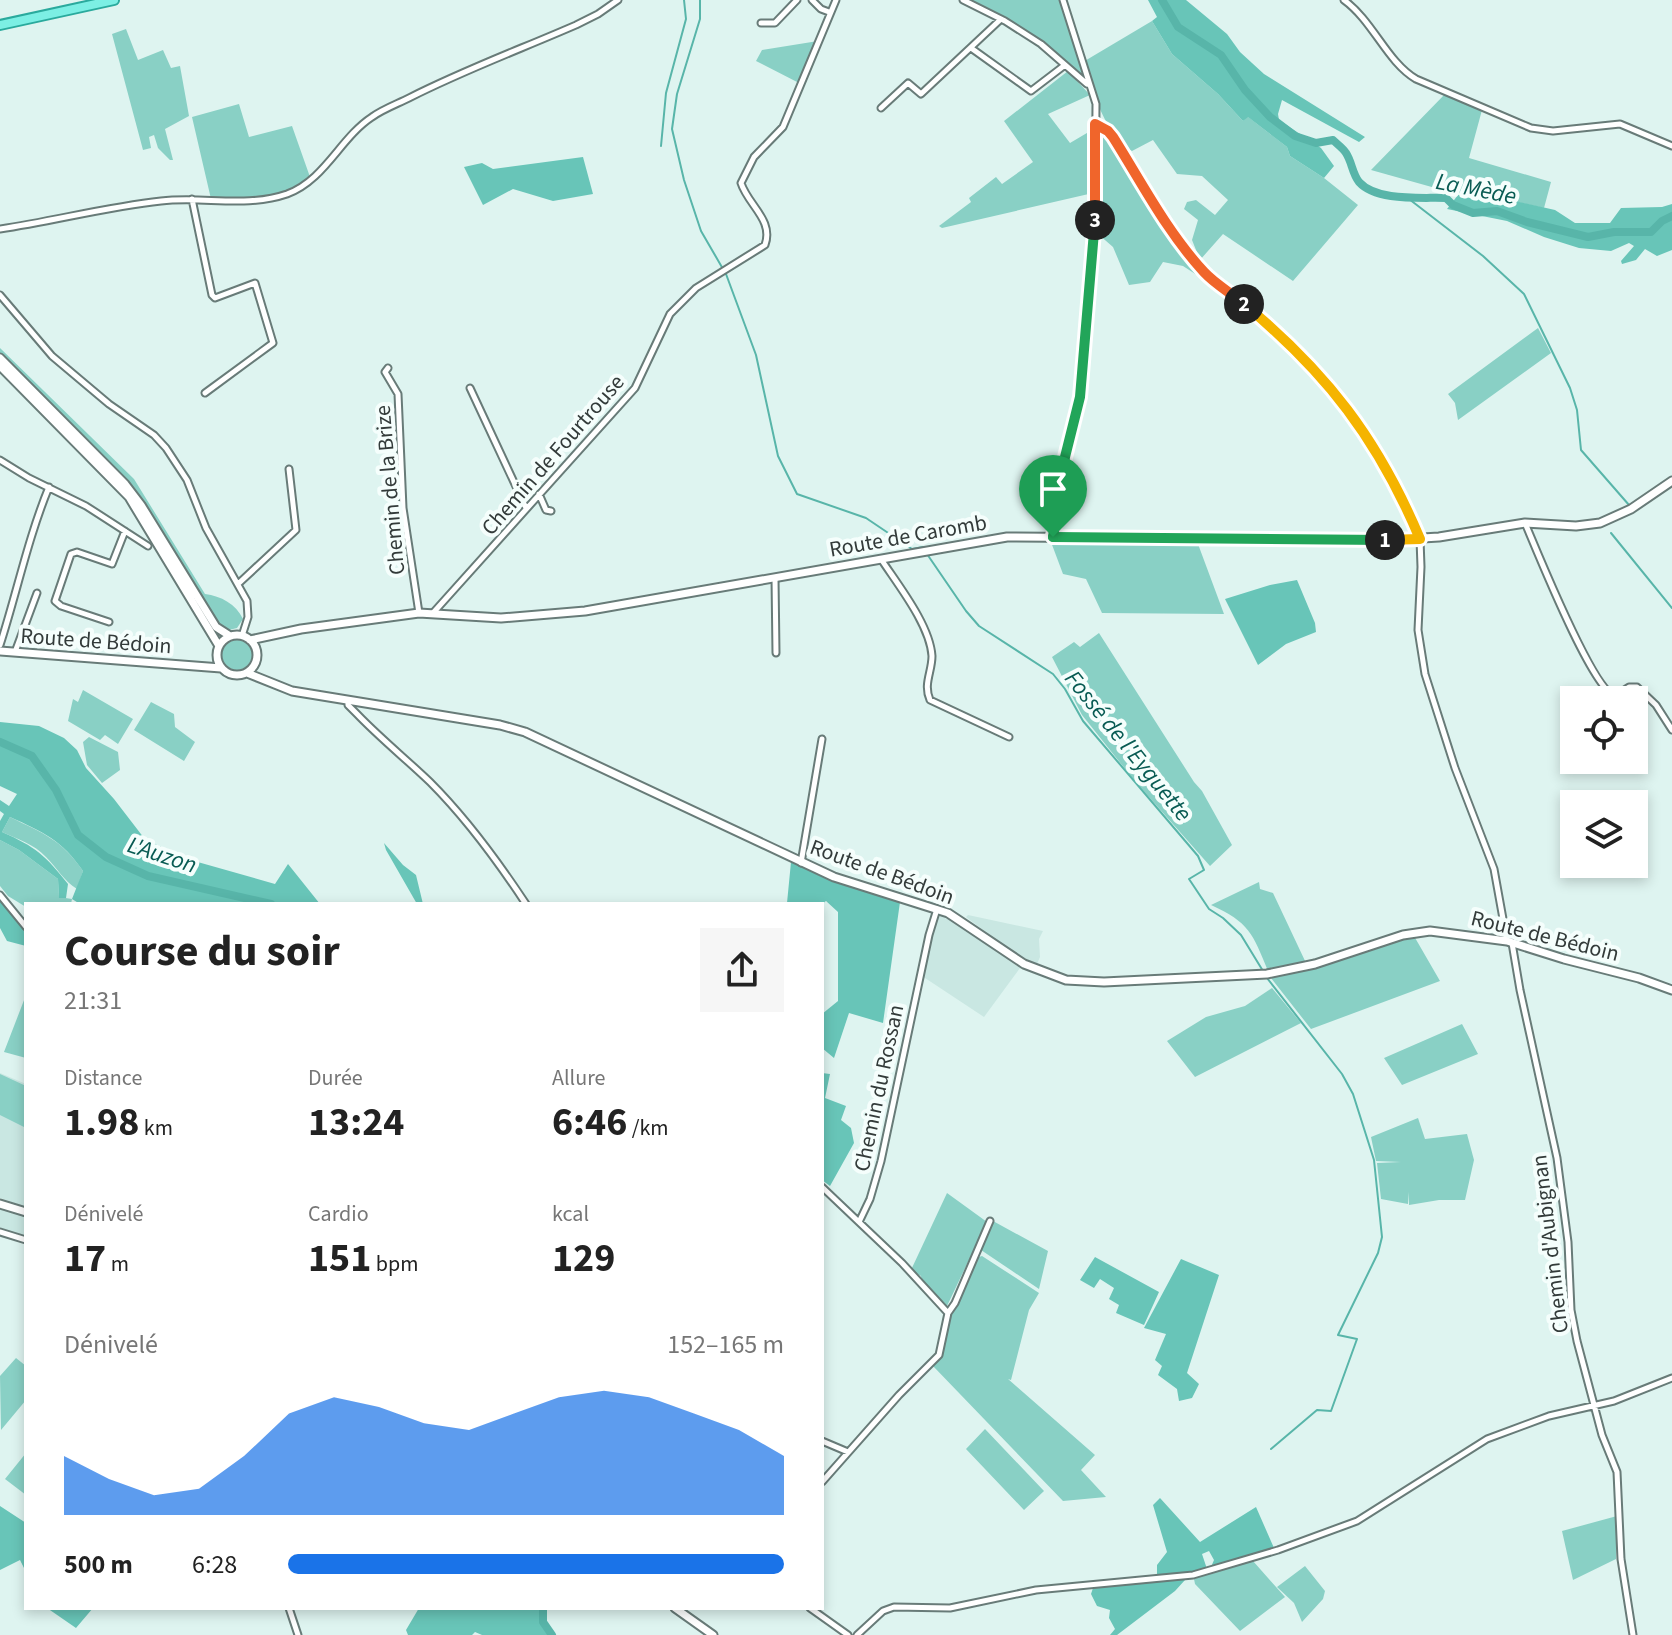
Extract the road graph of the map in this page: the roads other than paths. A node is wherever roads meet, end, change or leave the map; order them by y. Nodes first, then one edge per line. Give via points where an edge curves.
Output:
1 (114, 0) edge
2 (618, 0) edge
3 (797, 0) edge
4 (812, 0) edge
5 (836, 0) edge
6 (963, 0) edge
7 (1063, 0) edge
8 (1344, 0) edge
9 (829, 12) junction
10 (1001, 19) junction
11 (761, 23) dead end
12 (0, 25) edge
13 (971, 48) junction
14 (1065, 65) junction
15 (1088, 85) junction
16 (881, 108) dead end
17 (1095, 124) junction
18 (1672, 146) edge
19 (192, 199) junction
20 (0, 229) edge
21 (0, 295) edge
22 (0, 358) edge
23 (0, 366) edge
24 (388, 368) dead end
25 (470, 388) dead end
26 (205, 393) dead end
27 (0, 460) edge
28 (289, 469) dead end
29 (1672, 481) edge
30 (49, 487) junction
31 (538, 494) junction
32 (526, 508) junction
33 (551, 511) dead end
34 (1525, 523) junction
35 (125, 531) junction
36 (1053, 537) junction
37 (1420, 539) junction
38 (148, 546) dead end
39 (881, 558) junction
40 (775, 578) junction
41 (238, 584) junction
42 (37, 593) dead end
43 (419, 613) junction
44 (432, 614) junction
45 (109, 622) dead end
46 (286, 632) junction
47 (230, 636) junction
48 (246, 638) junction
49 (0, 645) edge
50 (218, 650) junction
51 (0, 651) edge
52 (257, 651) junction
53 (15, 652) junction
54 (776, 653) dead end
55 (255, 665) junction
56 (188, 666) junction
57 (221, 668) junction
58 (247, 673) junction
59 (274, 685) junction
60 (348, 701) junction
61 (1672, 730) edge
62 (1009, 737) dead end
63 (822, 739) dead end
64 (801, 863) junction
65 (0, 895) edge
66 (525, 902) edge
67 (937, 909) junction
68 (24, 925) edge
69 (1510, 942) junction
70 (1672, 990) edge
71 (824, 1189) edge
72 (0, 1204) edge
73 (24, 1211) edge
74 (990, 1221) dead end
75 (859, 1222) junction
76 (0, 1232) edge
77 (24, 1239) edge
78 (948, 1313) junction
79 (1672, 1378) edge
80 (1595, 1406) junction
81 (824, 1442) edge
82 (848, 1452) junction
83 (824, 1480) edge
84 (290, 1610) edge
85 (678, 1610) edge
86 (813, 1610) edge
87 (711, 1634) edge
88 (298, 1635) edge
89 (848, 1635) edge
90 (857, 1635) edge
91 (1633, 1635) edge

1 - 12 main road
2 - 19 street via 576,25 374,115 294,191 267,200
3 - 11 street via 775,23
4 - 9 street
5 - 9 street, Chemin de Fourtrouse
6 - 10 street
7 - 15 street
8 - 18 street via 1416,79 1531,128 1620,124
9 - 31 street, Chemin de Fourtrouse via 783,127 754,157 741,183 766,224 765,245 696,288 670,314 635,388
10 - 13 street
10 - 14 street
13 - 14 street via 1031,91
13 - 16 street via 921,94 908,83
14 - 15 street
15 - 17 street via 1096,104
17 - 36 street via 1095,233 1080,397
17 - 37 street via 1113,137 1158,212 1206,275 1293,347 1339,397 1375,448
19 - 20 street via 97,209
19 - 26 street via 212,295 255,283 273,343
21 - 41 street via 52,356 166,448
22 - 47 main road via 125,484 216,627
23 - 50 main road via 129,497
24 - 43 street, Chemin de la Brize via 385,372 398,394 403,508
25 - 32 street
27 - 30 street
28 - 41 street via 296,530
29 - 34 main road, Route de Caromb via 1600,523
30 - 35 street
30 - 49 street
31 - 32 street, Chemin de Fourtrouse
31 - 33 street
32 - 44 street, Chemin de Fourtrouse
34 - 37 main road, Route de Caromb
34 - 61 street via 1584,657 1606,692 1615,696 1637,687
35 - 38 street
35 - 45 street via 112,564 71,554 55,601
36 - 37 main road, Route de Caromb
36 - 39 main road, Route de Caromb via 1007,537
37 - 69 street, Chemin d'Aubignan via 1418,630 1425,674 1494,869
39 - 40 main road, Route de Caromb
39 - 62 street via 927,638 932,655 926,686 930,700
40 - 44 main road, Route de Caromb via 566,614
40 - 54 street
41 - 48 street via 249,608
42 - 53 street
43 - 44 main road, Route de Caromb
43 - 46 main road, Route de Caromb
46 - 48 main road, Route de Caromb
46 - 52 main road
47 - 48 main road
47 - 50 main road
48 - 52 main road
50 - 56 main road, Route de Bédoin via 207,661
50 - 57 main road
51 - 53 main road, Route de Bédoin
52 - 55 main road
53 - 56 main road, Route de Bédoin
55 - 58 main road
55 - 59 main road
56 - 57 main road, Route de Bédoin
57 - 58 main road via 231,675
58 - 59 main road, Route de Bédoin
59 - 60 main road, Route de Bédoin
60 - 64 main road, Route de Bédoin via 517,729
60 - 66 street via 468,823
63 - 64 street
64 - 67 main road, Route de Bédoin via 858,887
65 - 68 street
67 - 69 main road, Route de Bédoin via 1037,971 1088,982 1276,973 1430,931
67 - 75 street, Chemin du Rossan via 881,1161
69 - 70 main road, Route de Bédoin
69 - 80 street, Chemin d'Aubignan via 1557,1158 1571,1310
71 - 75 street, Chemin du Rossan
72 - 73 main road
74 - 78 street
75 - 78 street
76 - 77 street
78 - 82 street via 939,1355
79 - 80 street
80 - 90 street via 1487,1439 1357,1521 1278,1550 1193,1575 1036,1590 950,1608 894,1607 872,1618
80 - 91 street, Chemin d'Aubignan via 1617,1472 1620,1552
81 - 82 street
82 - 83 street
84 - 88 street
85 - 87 main road
86 - 89 street

